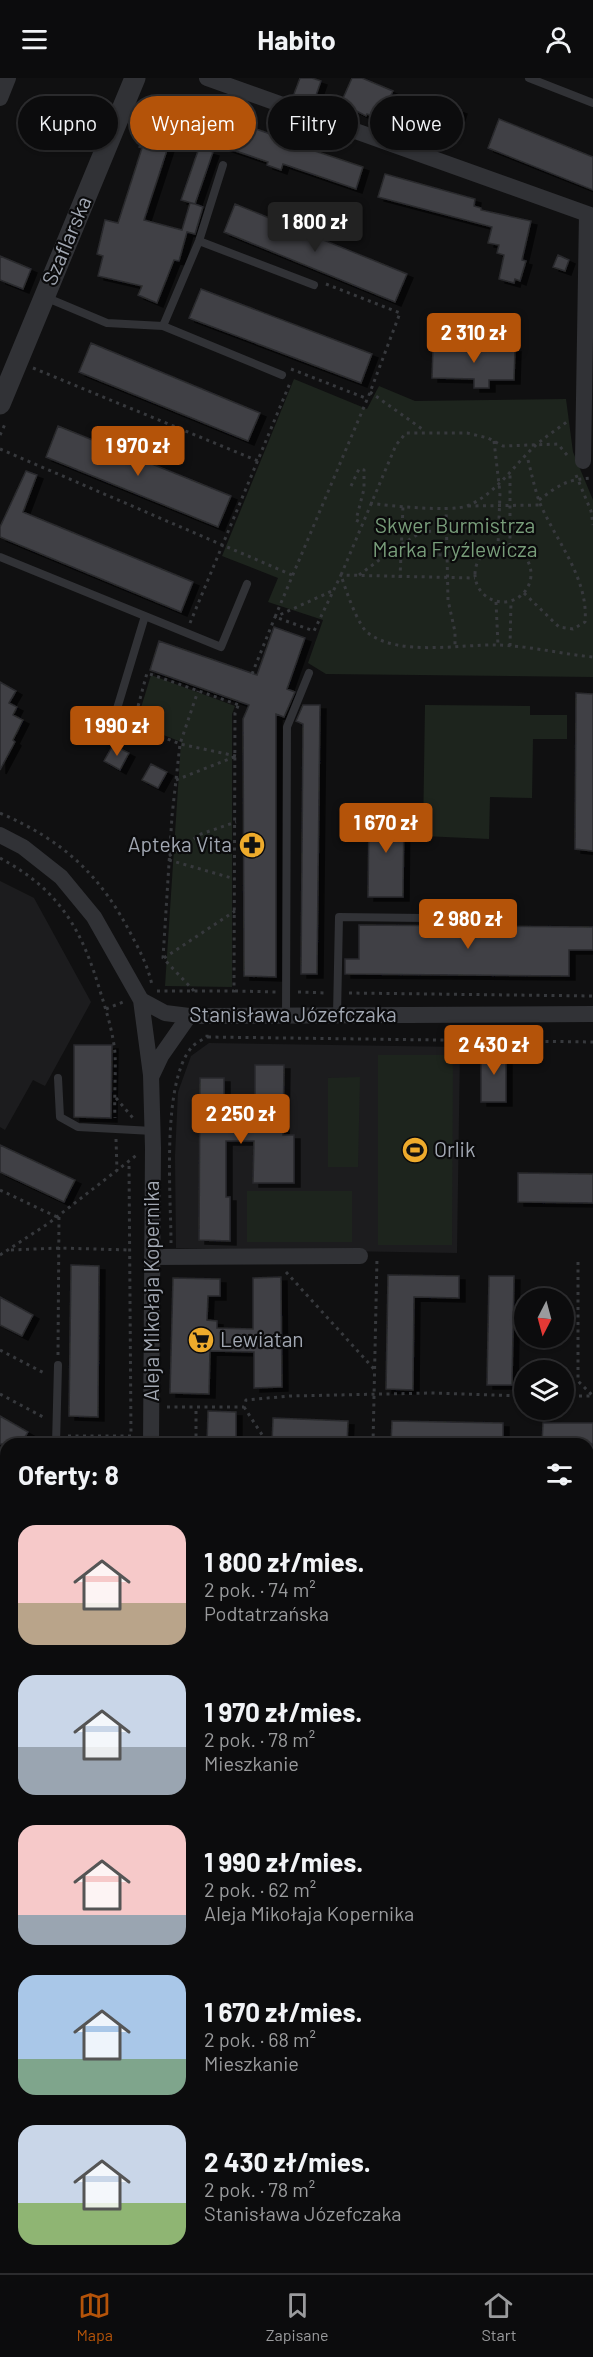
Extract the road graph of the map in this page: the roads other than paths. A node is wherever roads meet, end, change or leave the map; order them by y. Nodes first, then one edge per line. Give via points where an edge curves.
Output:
1 (8, 78) edge
2 (135, 78) edge
3 (207, 78) edge
4 (529, 78) edge
5 (0, 98) edge
6 (593, 103) edge
7 (223, 165) dead end
8 (590, 215) edge
9 (199, 241) junction
10 (314, 285) dead end
11 (44, 296) junction
12 (163, 326) junction
13 (282, 375) dead end
14 (5, 409) edge
15 (575, 463) road end
16 (0, 557) edge
17 (247, 584) dead end
18 (146, 616) junction
19 (309, 673) dead end
20 (116, 712) dead end
21 (0, 835) edge
22 (424, 918) dead end
23 (141, 1000) junction
24 (593, 1014) edge
25 (189, 1016) junction
26 (286, 1016) junction
27 (337, 1016) junction
28 (151, 1075) junction
29 (58, 1078) dead end
30 (153, 1140) junction
31 (360, 1256) dead end
32 (152, 1257) junction
33 (58, 1365) road end
34 (56, 1438) edge
35 (151, 1438) edge

1 - 5 street
2 - 11 street, Szaflarska
3 - 8 street
4 - 6 lane
7 - 9 lane
8 - 15 street via 584,407
9 - 10 lane
9 - 12 lane
11 - 12 lane via 107,323
11 - 14 street, Szaflarska
12 - 13 lane
16 - 18 lane
17 - 18 lane via 221,647
18 - 20 lane
19 - 26 lane via 287,727
21 - 23 street, Aleja Mikołaja Kopernika via 23,847 61,877 94,917
22 - 27 lane via 339,917
23 - 25 street, Stanisława Józefczaka via 165,1013
23 - 28 street, Aleja Mikołaja Kopernika
24 - 27 street, Stanisława Józefczaka
25 - 26 street, Stanisława Józefczaka
25 - 28 street
26 - 27 street, Stanisława Józefczaka
28 - 30 street, Aleja Mikołaja Kopernika
29 - 30 lane via 60,1117 78,1127
30 - 32 street, Aleja Mikołaja Kopernika
31 - 32 street
32 - 35 street, Aleja Mikołaja Kopernika
33 - 34 lane

